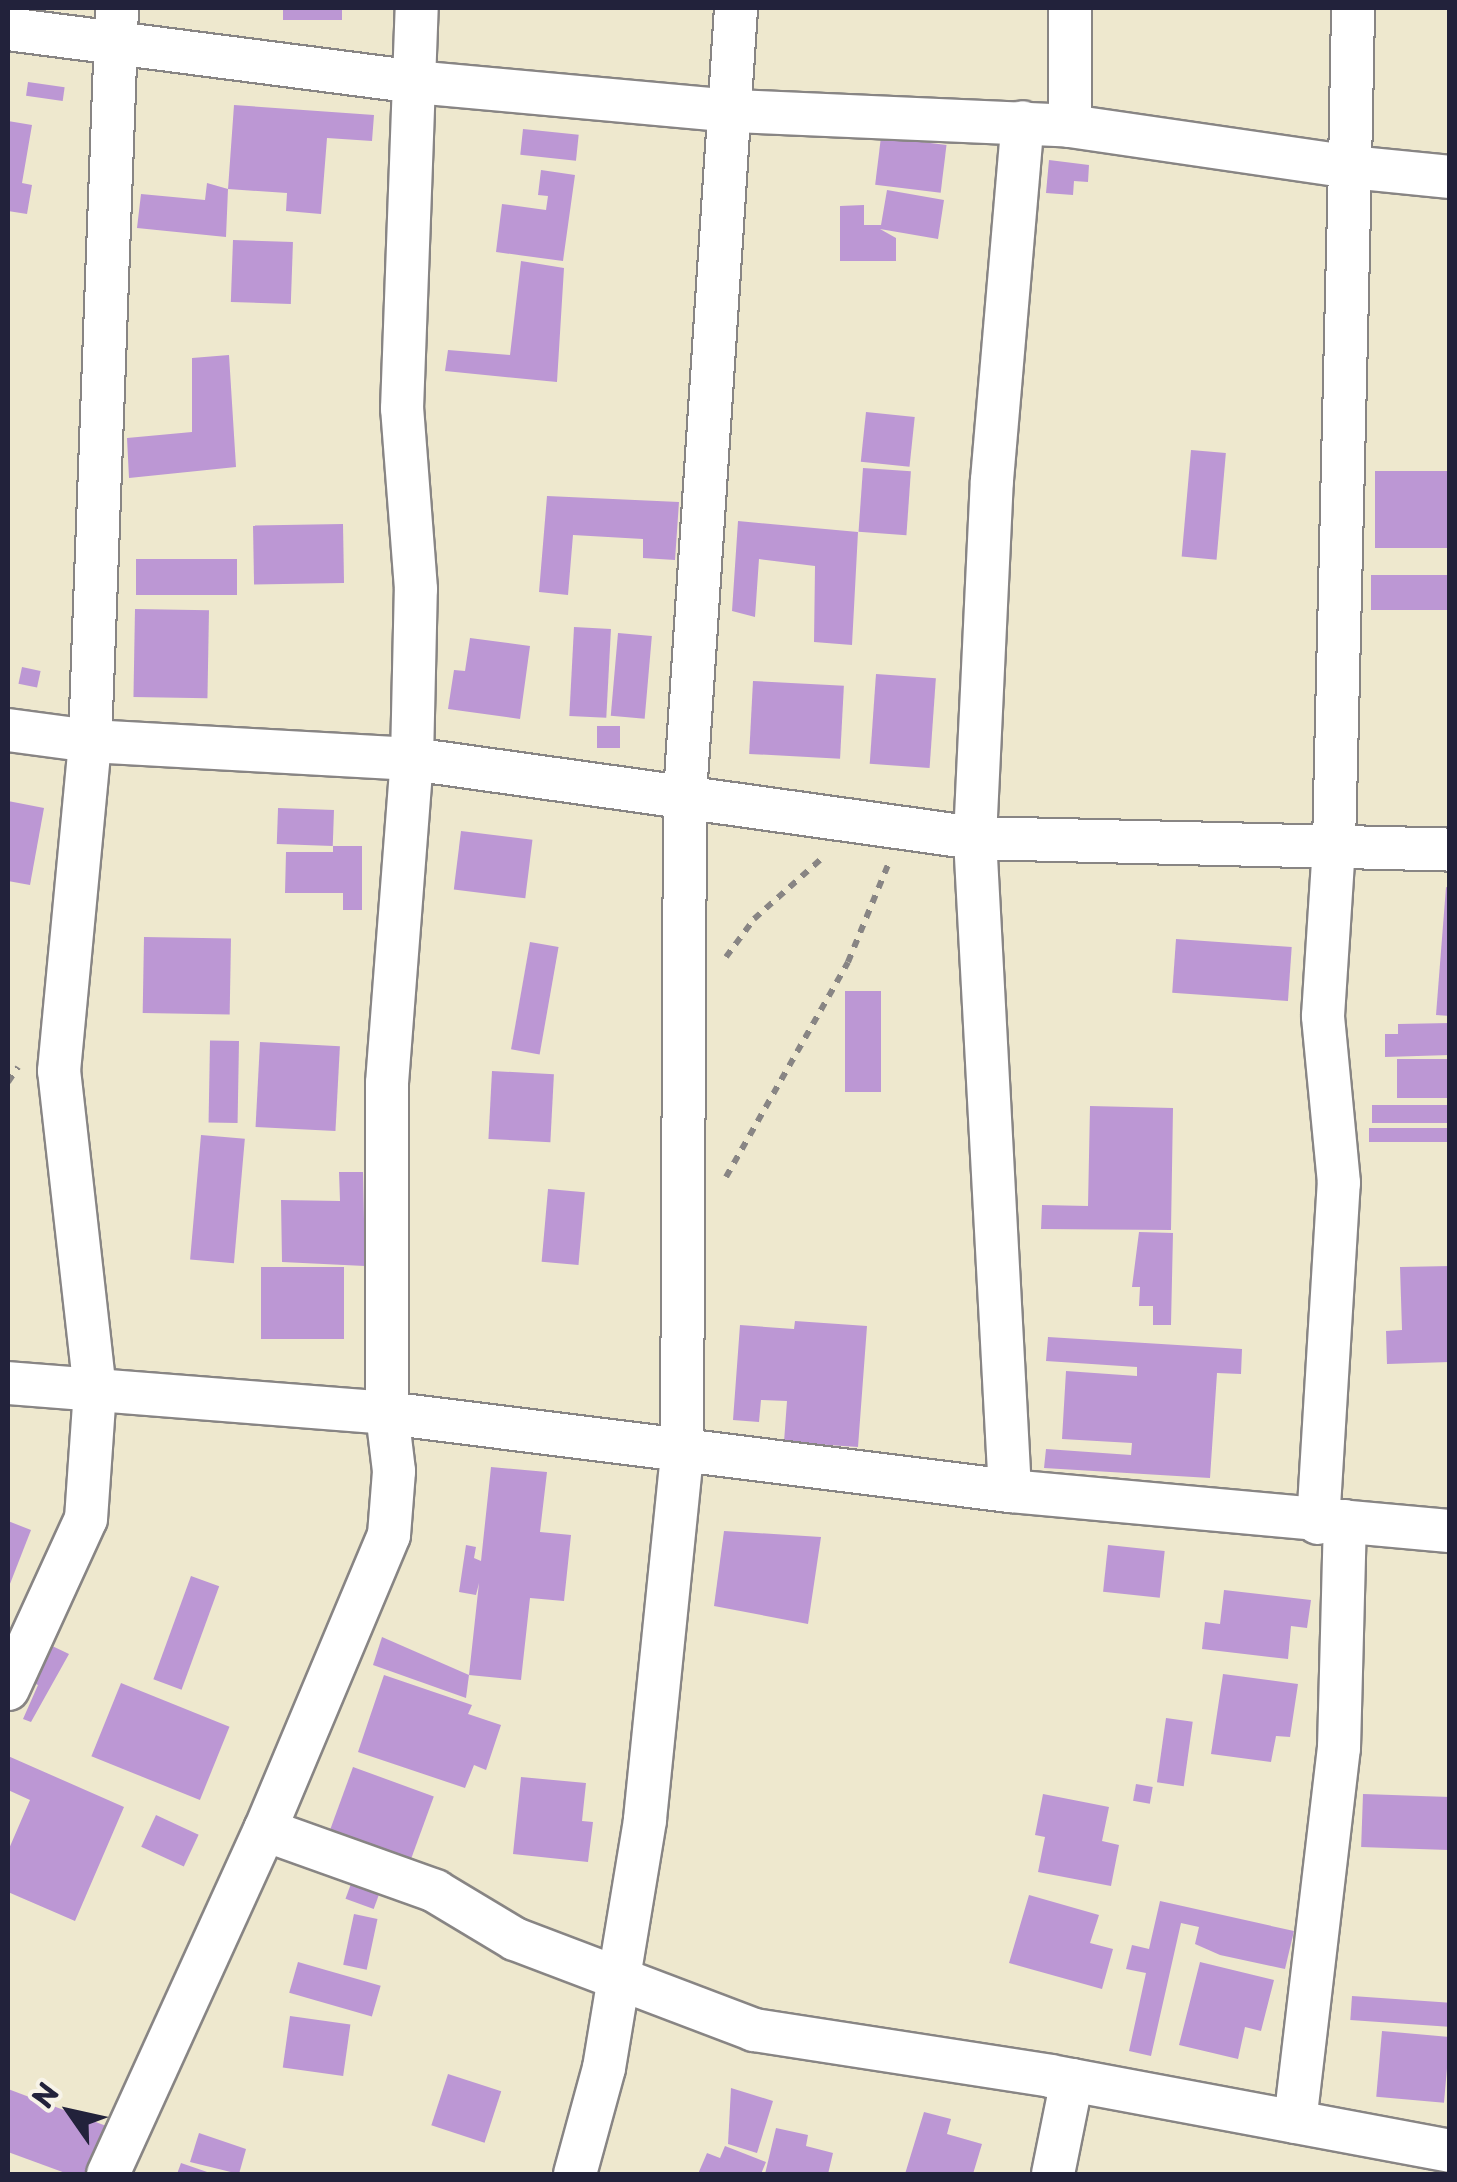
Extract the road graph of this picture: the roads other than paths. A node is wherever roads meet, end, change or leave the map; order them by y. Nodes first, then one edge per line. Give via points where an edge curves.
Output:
1 (417, 8) edge
2 (736, 8) edge
3 (1070, 8) edge
4 (1353, 8) edge
5 (117, 25) edge
6 (8, 29) edge
7 (415, 82) junction
8 (733, 111) junction
9 (1023, 122) junction
10 (1070, 126) junction
11 (1350, 167) junction
12 (1450, 176) edge
13 (8, 730) edge
14 (90, 741) junction
15 (412, 759) junction
16 (685, 795) junction
17 (975, 838) junction
18 (1334, 845) junction
19 (1450, 850) edge
20 (8, 1383) edge
21 (94, 1391) junction
22 (386, 1412) junction
23 (682, 1453) junction
24 (1010, 1490) junction
25 (1332, 1522) junction
26 (1450, 1531) edge
27 (8, 1689) edge
28 (266, 1830) junction
29 (618, 1975) junction
30 (1072, 2080) junction
31 (1295, 2122) junction
32 (1450, 2152) edge
33 (108, 2174) edge
34 (575, 2174) edge
35 (1053, 2174) edge

1 - 7 street
2 - 8 street
3 - 10 street
4 - 11 street
5 - 6 street
5 - 7 street
5 - 14 street
7 - 8 street
7 - 15 street via 402,409 416,589
8 - 9 street
8 - 16 street
9 - 10 street
9 - 17 street via 992,480
10 - 11 street
11 - 12 street
11 - 18 street
13 - 14 street
14 - 15 street
14 - 21 street via 59,1071
15 - 16 street
15 - 22 street via 387,1083
16 - 17 street
16 - 23 street
17 - 18 street
17 - 24 street
18 - 19 street
18 - 25 street via 1323,1016 1340,1183
20 - 21 street
21 - 22 street
21 - 27 street via 86,1519
22 - 23 street
22 - 28 street via 394,1471 388,1535
23 - 24 street
23 - 29 street via 644,1819
24 - 25 street
25 - 26 street
25 - 31 street via 1340,1748
28 - 29 street via 435,1892 515,1939
28 - 33 street
29 - 30 street via 754,2030
29 - 34 street via 604,2068
30 - 31 street
30 - 35 street
31 - 32 street

